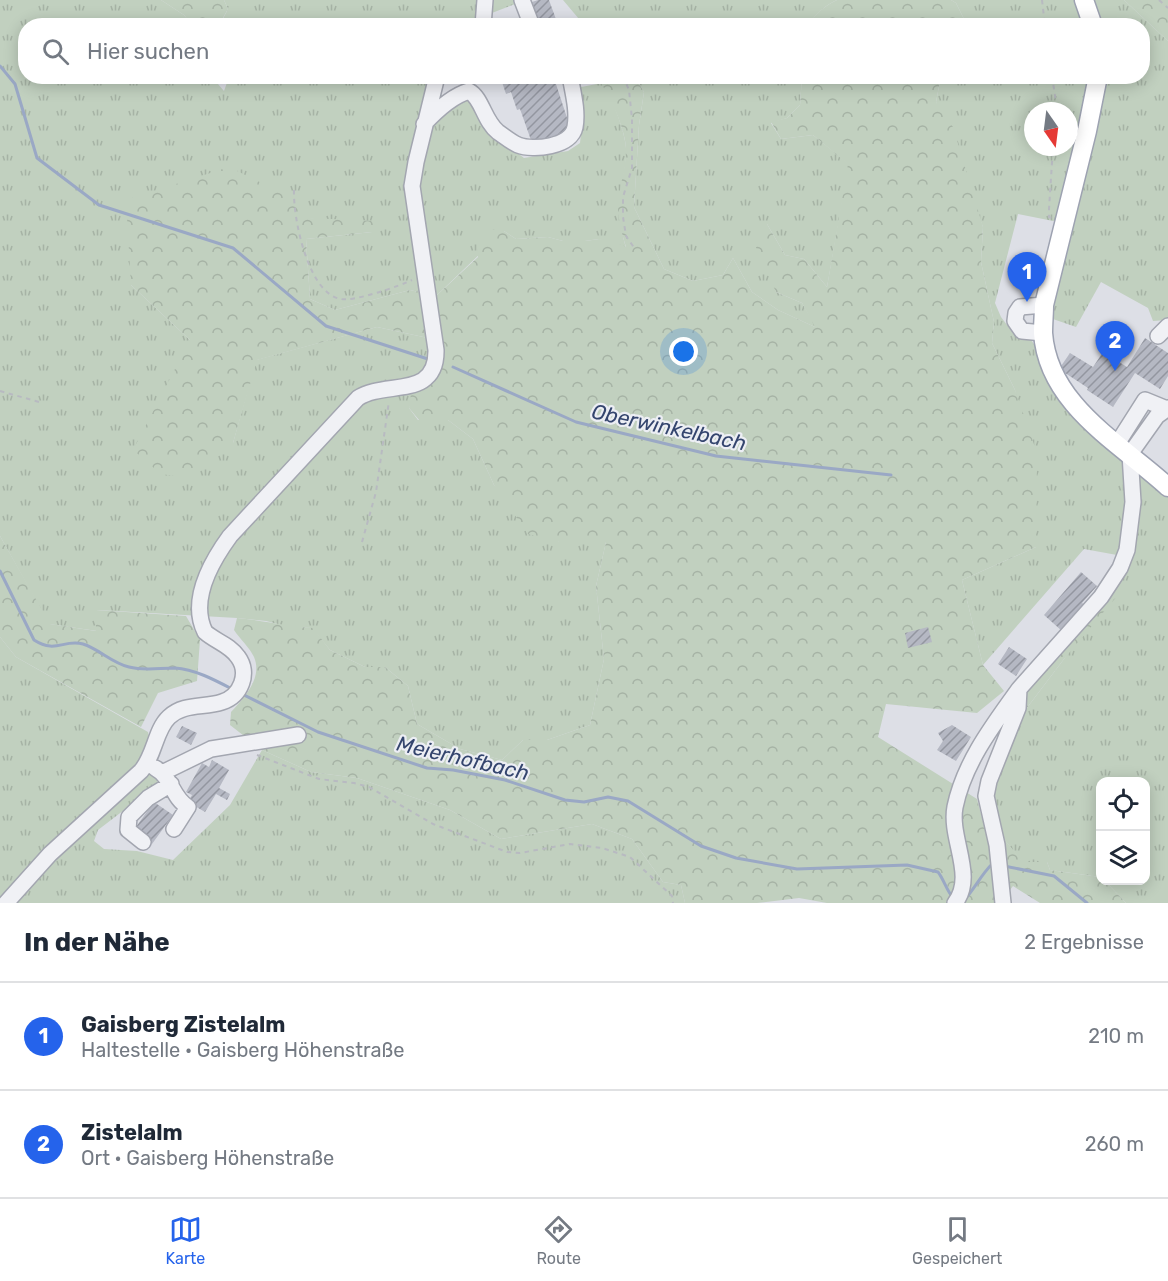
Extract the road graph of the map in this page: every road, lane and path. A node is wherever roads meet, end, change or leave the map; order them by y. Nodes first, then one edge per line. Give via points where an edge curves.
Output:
1 (485, 0) edge
2 (522, 0) edge
3 (1042, 0) edge
4 (1084, 0) edge
5 (1159, 0) edge
6 (1168, 8) edge
7 (484, 18) edge
8 (529, 18) edge
9 (1044, 18) edge
10 (1090, 18) edge
11 (435, 84) edge
12 (467, 84) edge
13 (571, 84) edge
14 (626, 84) edge
15 (1053, 84) edge
16 (1096, 84) edge
17 (1056, 102) edge
18 (424, 124) junction
19 (1052, 156) edge
20 (294, 190) dead end
21 (1064, 223) junction
22 (635, 249) dead end
23 (425, 273) junction
24 (1044, 305) junction
25 (1043, 333) junction
26 (390, 389) junction
27 (0, 391) edge
28 (39, 402) dead end
29 (1168, 408) edge
30 (1123, 449) junction
31 (1168, 487) edge
32 (362, 542) dead end
33 (1019, 689) junction
34 (298, 735) dead end
35 (252, 753) dead end
36 (147, 763) junction
37 (167, 778) junction
38 (174, 830) dead end
39 (143, 843) dead end
40 (6, 903) edge
41 (673, 903) edge
42 (956, 903) edge
43 (1003, 903) edge

1 - 7 street
2 - 8 street
3 - 9 path
4 - 10 main road
5 - 6 path
11 - 18 street
12 - 13 street via 486,120 497,131 519,145 533,148 557,144 575,130
12 - 18 street
14 - 22 path via 632,168 622,197 623,217 626,236
15 - 17 path
16 - 21 main road
18 - 23 street via 412,191
19 - 21 path via 1049,217
20 - 23 path via 296,218 309,264 335,297 350,300
21 - 24 main road
23 - 26 street via 435,365 422,381
24 - 25 main road
24 - 25 street via 1020,307 1015,321 1022,331
25 - 30 main road via 1055,378 1068,398
26 - 32 path via 376,492
26 - 36 street via 366,393 348,407 222,546 203,588 199,617 205,632 240,658 245,673 235,693 216,704 185,708 170,716
27 - 28 path
29 - 30 street
30 - 31 main road
30 - 33 street via 1133,502 1127,550 1120,568 1101,597
33 - 42 street via 981,742 958,796 954,810 963,878
33 - 43 street via 1018,708 986,788
34 - 37 street via 211,749
35 - 41 path via 319,779 369,787 433,824 507,852 520,854 570,844 630,857 672,896
36 - 37 street
36 - 40 street via 50,854
37 - 38 street via 181,803 188,807
37 - 39 street via 129,817 128,830

